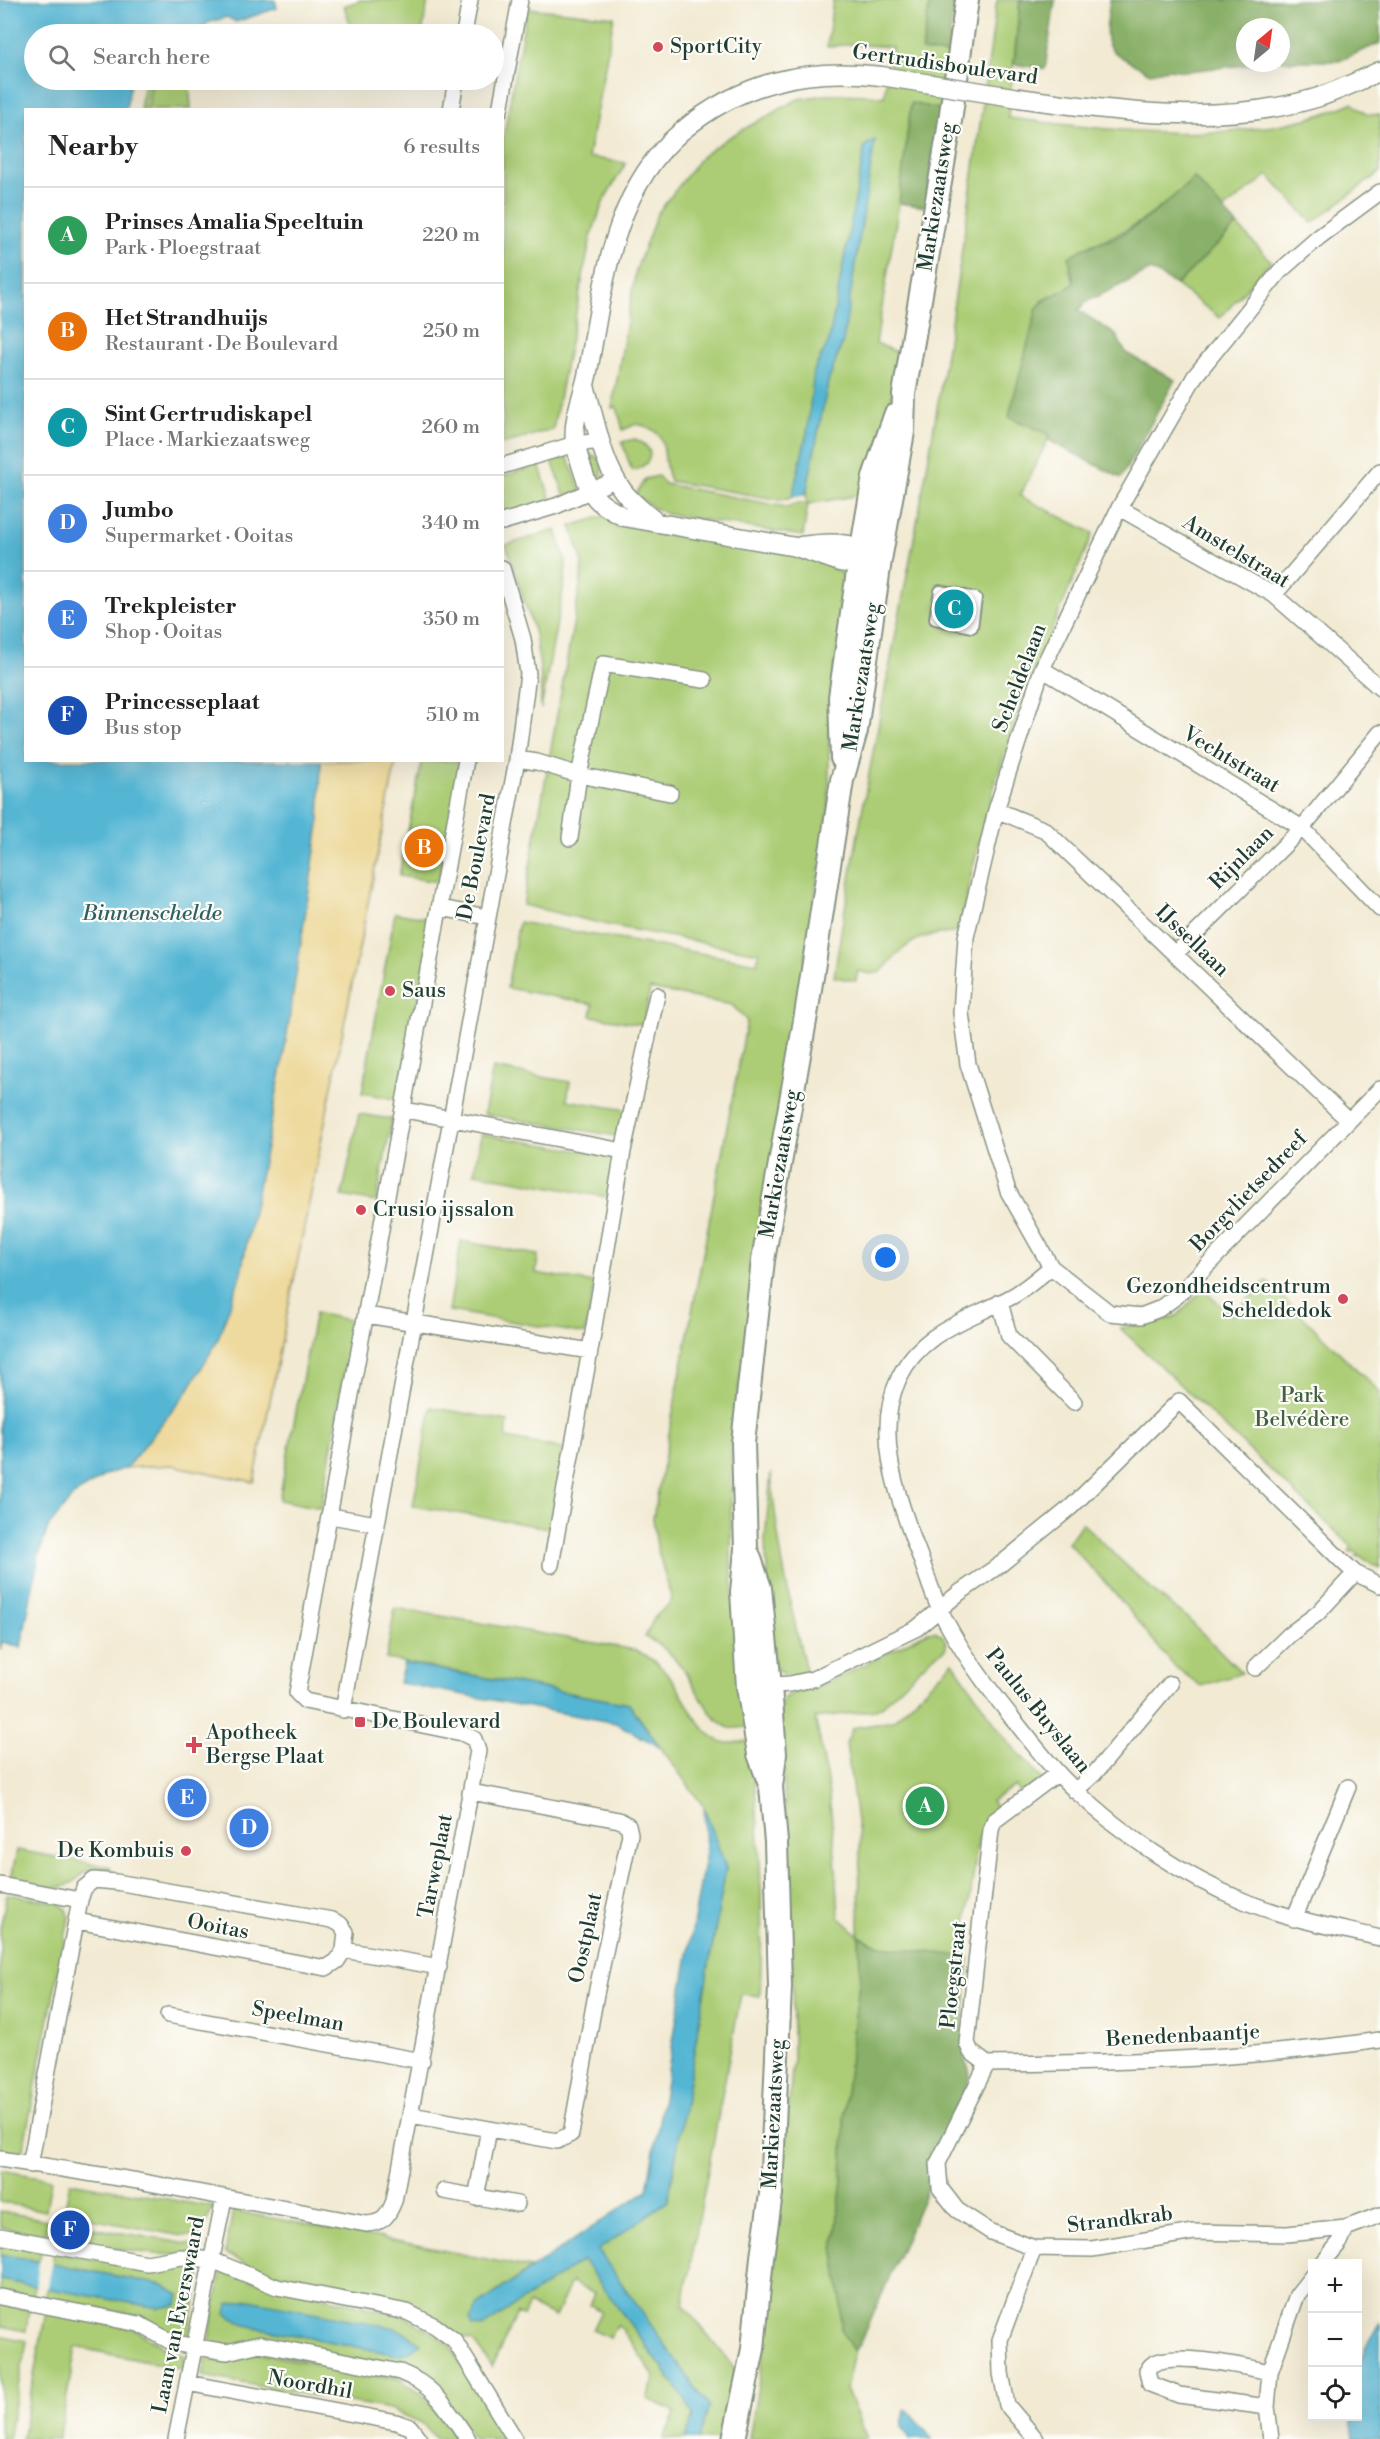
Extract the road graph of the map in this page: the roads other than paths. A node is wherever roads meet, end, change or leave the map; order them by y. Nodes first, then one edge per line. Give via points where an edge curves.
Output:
1 (470, 0) edge
2 (520, 0) edge
3 (967, 0) edge
4 (466, 24) edge
5 (1380, 71) edge
6 (504, 88) edge
7 (454, 90) edge
8 (504, 90) edge
9 (451, 108) edge
10 (500, 108) edge
11 (1380, 192) edge
12 (585, 386) junction
13 (601, 441) junction
14 (575, 444) junction
15 (504, 465) edge
16 (1380, 471) edge
17 (615, 480) junction
18 (589, 492) junction
19 (1119, 508) junction
20 (504, 521) edge
21 (657, 523) junction
22 (867, 558) junction
23 (504, 575) edge
24 (1274, 595) junction
25 (935, 619) joint
26 (1042, 669) junction
27 (704, 680) dead end
28 (1380, 688) edge
29 (1380, 733) edge
30 (517, 759) junction
31 (466, 762) edge
32 (579, 775) junction
33 (670, 793) dead end
34 (996, 810) junction
35 (1302, 828) junction
36 (570, 838) dead end
37 (441, 908) junction
38 (1380, 909) edge
39 (487, 917) junction
40 (1176, 953) junction
41 (657, 995) dead end
42 (1380, 1089) edge
43 (405, 1110) junction
44 (451, 1120) junction
45 (1348, 1120) junction
46 (623, 1151) junction
47 (1051, 1267) junction
48 (1000, 1302) junction
49 (366, 1315) junction
50 (415, 1322) junction
51 (590, 1351) junction
52 (1074, 1402) dead end
53 (331, 1516) junction
54 (376, 1524) junction
55 (551, 1565) dead end
56 (1355, 1572) junction
57 (1380, 1585) edge
58 (940, 1609) junction
59 (1256, 1668) dead end
60 (1170, 1684) dead end
61 (759, 1686) junction
62 (343, 1710) junction
63 (362, 1713) joint
64 (1058, 1773) junction
65 (1348, 1787) dead end
66 (1076, 1791) junction
67 (471, 1792) junction
68 (0, 1888) edge
69 (80, 1900) junction
70 (1294, 1919) junction
71 (77, 1921) junction
72 (1380, 1938) edge
73 (344, 1950) junction
74 (439, 1966) junction
75 (168, 2015) dead end
76 (1380, 2040) edge
77 (422, 2061) junction
78 (987, 2064) junction
79 (411, 2115) junction
80 (489, 2129) junction
81 (0, 2159) edge
82 (30, 2165) junction
83 (444, 2191) dead end
84 (224, 2198) junction
85 (477, 2198) junction
86 (517, 2204) dead end
87 (1380, 2215) edge
88 (1346, 2228) junction
89 (0, 2236) edge
90 (1034, 2248) junction
91 (1326, 2259) edge
92 (212, 2260) junction
93 (1308, 2281) edge
94 (0, 2297) edge
95 (194, 2347) junction
96 (1270, 2372) junction
97 (187, 2383) junction
98 (1267, 2407) junction
99 (176, 2439) edge
100 (419, 2439) edge
101 (468, 2439) edge
102 (515, 2439) edge
103 (735, 2439) edge
104 (1036, 2439) edge
105 (1271, 2439) edge

1 - 4 street
2 - 6 street
3 - 22 main road, Markiezaatsweg via 904,394 903,432
5 - 12 street, Gertrudisboulevard, bridge via 1316,98 1198,115 1096,109 834,72 782,78 752,88 713,108 681,132 652,163 631,197 613,241
7 - 9 street
8 - 10 street
11 - 19 street, Scheldelaan via 1280,271 1195,376
12 - 13 street, Gertrudisboulevard
12 - 14 street, Gertrudisboulevard via 574,429
13 - 14 street
13 - 17 street, Gertrudisboulevard
14 - 15 street
14 - 18 street, Gertrudisboulevard
16 - 24 street
17 - 18 street
17 - 21 street, Gertrudisboulevard
18 - 20 street
18 - 21 street via 624,518
19 - 24 street, Amstelstraat
19 - 26 street, Scheldelaan
21 - 22 street via 796,547 826,543
22 - 61 main road, Markiezaatsweg via 856,731 842,780 763,1260 743,1443 746,1549 760,1588
23 - 30 street, De Boulevard via 523,639 528,674
24 - 28 street, Amstelstraat
25 - 25 street via 972,627 976,598 940,591
26 - 34 street, Scheldelaan
26 - 35 street, Vechtstraat
27 - 32 street via 603,664
29 - 35 street, Rijnlaan
30 - 32 street
30 - 39 street, De Boulevard
31 - 37 street, De Boulevard
32 - 33 street
32 - 36 street
34 - 40 street, IJssellaan via 1045,830
34 - 47 street, Scheldelaan via 966,937 961,1013 968,1064 1008,1191
35 - 38 street, Vechtstraat
35 - 40 street, Rijnlaan
37 - 39 street
37 - 43 street, De Boulevard
39 - 44 street, De Boulevard
40 - 45 street, IJssellaan
41 - 46 street
42 - 45 street, Borgvlietsedreef
43 - 44 street
43 - 49 street, De Boulevard
44 - 46 street
44 - 50 street, De Boulevard
45 - 47 street, Borgvlietsedreef via 1159,1310 1142,1316 1110,1313
46 - 51 street
47 - 48 street, Paulus Buyslaan via 1025,1289
48 - 52 street via 1009,1336
48 - 58 street, Paulus Buyslaan via 953,1323 918,1348 899,1377 891,1402 888,1438 899,1504
49 - 50 street
49 - 53 street, De Boulevard
50 - 51 street
50 - 54 street, De Boulevard
51 - 55 street
53 - 54 street
53 - 62 street, De Boulevard via 297,1693 304,1701
54 - 62 street, De Boulevard
56 - 57 street
56 - 58 street via 1179,1401 1071,1507
56 - 59 street via 1318,1613
58 - 61 street via 917,1628 813,1679
58 - 64 street, Paulus Buyslaan via 988,1687
60 - 66 street
61 - 103 main road, Markiezaatsweg via 774,1754 771,1787 780,1987 771,2193 753,2349
62 - 63 street, De Boulevard
63 - 67 street, Tarweplaat via 462,1733 474,1739 478,1751
64 - 66 street, Paulus Buyslaan
64 - 78 street, Ploegstraat via 994,1821 991,1830 967,2043 971,2052
65 - 70 street
66 - 70 street, Paulus Buyslaan via 1148,1849 1210,1886
67 - 74 street, Tarweplaat
67 - 80 street, Oostplaat via 619,1820 628,1825 630,1834 571,2134 557,2141
68 - 69 street
69 - 71 street
69 - 73 street, Ooitas via 84,1888 94,1880 332,1920 346,1932
70 - 72 street, Paulus Buyslaan
71 - 73 street, Ooitas via 326,1968
71 - 82 street
73 - 74 street
74 - 77 street, Tarweplaat
75 - 77 street, Speelman
76 - 78 street, Benedenbaantje via 1237,2056
77 - 79 street, Tarweplaat
78 - 90 street via 938,2163 940,2188 957,2210 991,2232
79 - 80 street, Oostplaat
79 - 84 street, Tarweplaat via 394,2201 387,2217 376,2224
80 - 85 street
81 - 82 street
82 - 84 street
83 - 85 street
84 - 92 street, Laan van Everswaard
85 - 86 street
87 - 88 street, Strandkrab
88 - 90 street, Strandkrab via 1287,2234 1194,2232 1092,2249
88 - 91 street
89 - 92 street via 147,2263 181,2257
90 - 104 street via 1000,2340 1007,2404
92 - 95 street, Laan van Everswaard
92 - 102 street via 277,2287 407,2312 435,2326 454,2340
93 - 96 street via 1297,2295
94 - 95 street via 139,2324 173,2343
95 - 97 street, Laan van Everswaard
95 - 101 street via 227,2352 260,2344 400,2372 433,2390
96 - 98 street
96 - 98 street via 1208,2360 1160,2362 1147,2371 1150,2384 1179,2395
97 - 99 street, Laan van Everswaard
97 - 100 street, Noordhil via 396,2422 410,2427
98 - 105 street

